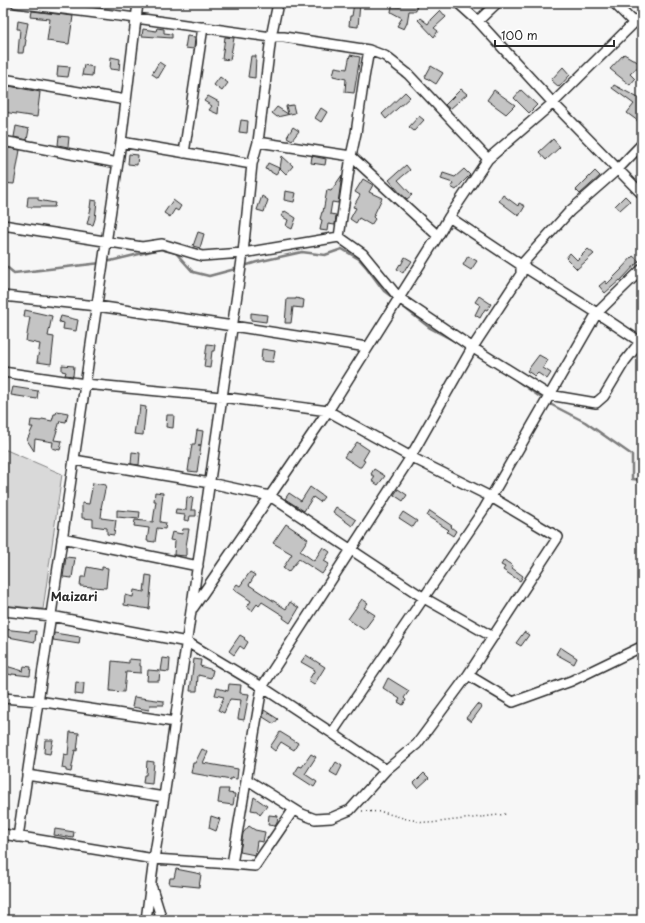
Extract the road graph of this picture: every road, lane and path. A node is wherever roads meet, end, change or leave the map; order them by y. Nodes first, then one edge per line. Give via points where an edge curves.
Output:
1 (16, 3) edge
2 (138, 3) edge
3 (278, 3) edge
4 (458, 3) edge
5 (497, 3) edge
6 (614, 3) edge
7 (642, 15) edge
8 (136, 18) junction
9 (478, 21) junction
10 (634, 23) junction
11 (203, 28) junction
12 (271, 37) junction
13 (370, 50) junction
14 (3, 79) edge
15 (126, 100) junction
16 (553, 103) junction
17 (3, 141) edge
18 (121, 142) junction
19 (258, 142) junction
20 (642, 144) edge
21 (184, 153) junction
22 (351, 156) junction
23 (488, 159) junction
24 (118, 163) junction
25 (252, 164) junction
26 (618, 169) junction
27 (642, 194) edge
28 (449, 216) junction
29 (3, 225) edge
30 (438, 236) junction
31 (339, 237) junction
32 (106, 241) junction
33 (243, 253) junction
34 (521, 265) junction
35 (642, 269) edge
36 (3, 296) edge
37 (399, 298) junction
38 (97, 306) junction
39 (596, 313) junction
40 (233, 326) junction
41 (641, 343) edge
42 (368, 347) junction
43 (473, 348) junction
44 (3, 372) edge
45 (85, 384) junction
46 (549, 394) junction
47 (222, 397) junction
48 (328, 411) junction
49 (411, 457) junction
50 (74, 460) junction
51 (210, 483) junction
52 (270, 496) junction
53 (491, 497) junction
54 (62, 538) junction
55 (350, 551) junction
56 (198, 566) junction
57 (424, 598) junction
58 (191, 610) junction
59 (3, 611) edge
60 (51, 616) junction
61 (493, 637) junction
62 (186, 642) junction
63 (642, 648) edge
64 (468, 675) junction
65 (262, 687) junction
66 (3, 698) edge
67 (38, 701) junction
68 (175, 722) junction
69 (332, 733) junction
70 (386, 770) junction
71 (27, 775) junction
72 (246, 779) junction
73 (164, 797) junction
74 (294, 809) junction
75 (350, 810) junction
76 (507, 814) dead end
77 (3, 834) edge
78 (18, 836) junction
79 (154, 859) junction
80 (232, 864) junction
81 (151, 885) junction
82 (146, 920) edge
83 (162, 920) edge

1 - 8 street
2 - 8 street
3 - 12 street
4 - 9 street
5 - 9 street
6 - 10 street
7 - 10 street
8 - 11 street
8 - 15 street
9 - 16 street
10 - 16 street
11 - 12 street
11 - 21 street
12 - 13 street
12 - 19 street
13 - 22 street
13 - 23 street via 385,56 408,74
14 - 15 street
15 - 18 street
16 - 23 street
16 - 26 street
17 - 24 street
18 - 21 street
18 - 24 street
19 - 22 street
19 - 25 street
20 - 26 street
21 - 25 street
22 - 30 street
22 - 31 street
23 - 28 street
24 - 32 street
25 - 33 street
26 - 27 street
26 - 34 street via 570,212
28 - 30 street
28 - 34 street
29 - 32 street
30 - 37 street
31 - 33 street
31 - 37 street via 363,254
32 - 33 street via 142,247 162,244 202,256
32 - 38 street
33 - 40 street
34 - 39 street
34 - 43 street via 521,274
35 - 39 street
36 - 38 street
37 - 42 street
37 - 43 street
38 - 40 street
38 - 45 street
39 - 41 street
39 - 46 street
40 - 42 street
40 - 47 street
41 - 46 street via 625,361 604,396 596,403
42 - 48 street
43 - 46 street
43 - 49 street
44 - 45 street
45 - 47 street
45 - 50 street
46 - 53 street
47 - 48 street
47 - 51 street
48 - 49 street
48 - 52 street
49 - 53 street
49 - 55 street
50 - 51 street
50 - 54 street
51 - 52 street
51 - 56 street
52 - 55 street
52 - 58 street
53 - 57 street
53 - 61 street via 558,537
54 - 56 street
54 - 60 street
55 - 57 street
55 - 65 street
56 - 58 street
57 - 61 street
57 - 69 street
58 - 62 street
59 - 60 street
60 - 62 street
60 - 67 street
61 - 64 street
62 - 65 street
62 - 68 street
63 - 64 street via 571,681 513,702
64 - 70 street via 417,744
65 - 69 street
65 - 72 street
66 - 67 street
67 - 68 street
67 - 71 street
68 - 73 street
69 - 70 street
70 - 75 street
71 - 73 street
71 - 78 street
72 - 74 street
72 - 80 street
73 - 79 street
74 - 75 street via 315,819 331,818
74 - 80 street via 255,866
75 - 76 path via 382,812 430,823
77 - 78 street
78 - 79 street
79 - 80 street
79 - 81 street
81 - 82 street
81 - 83 street

